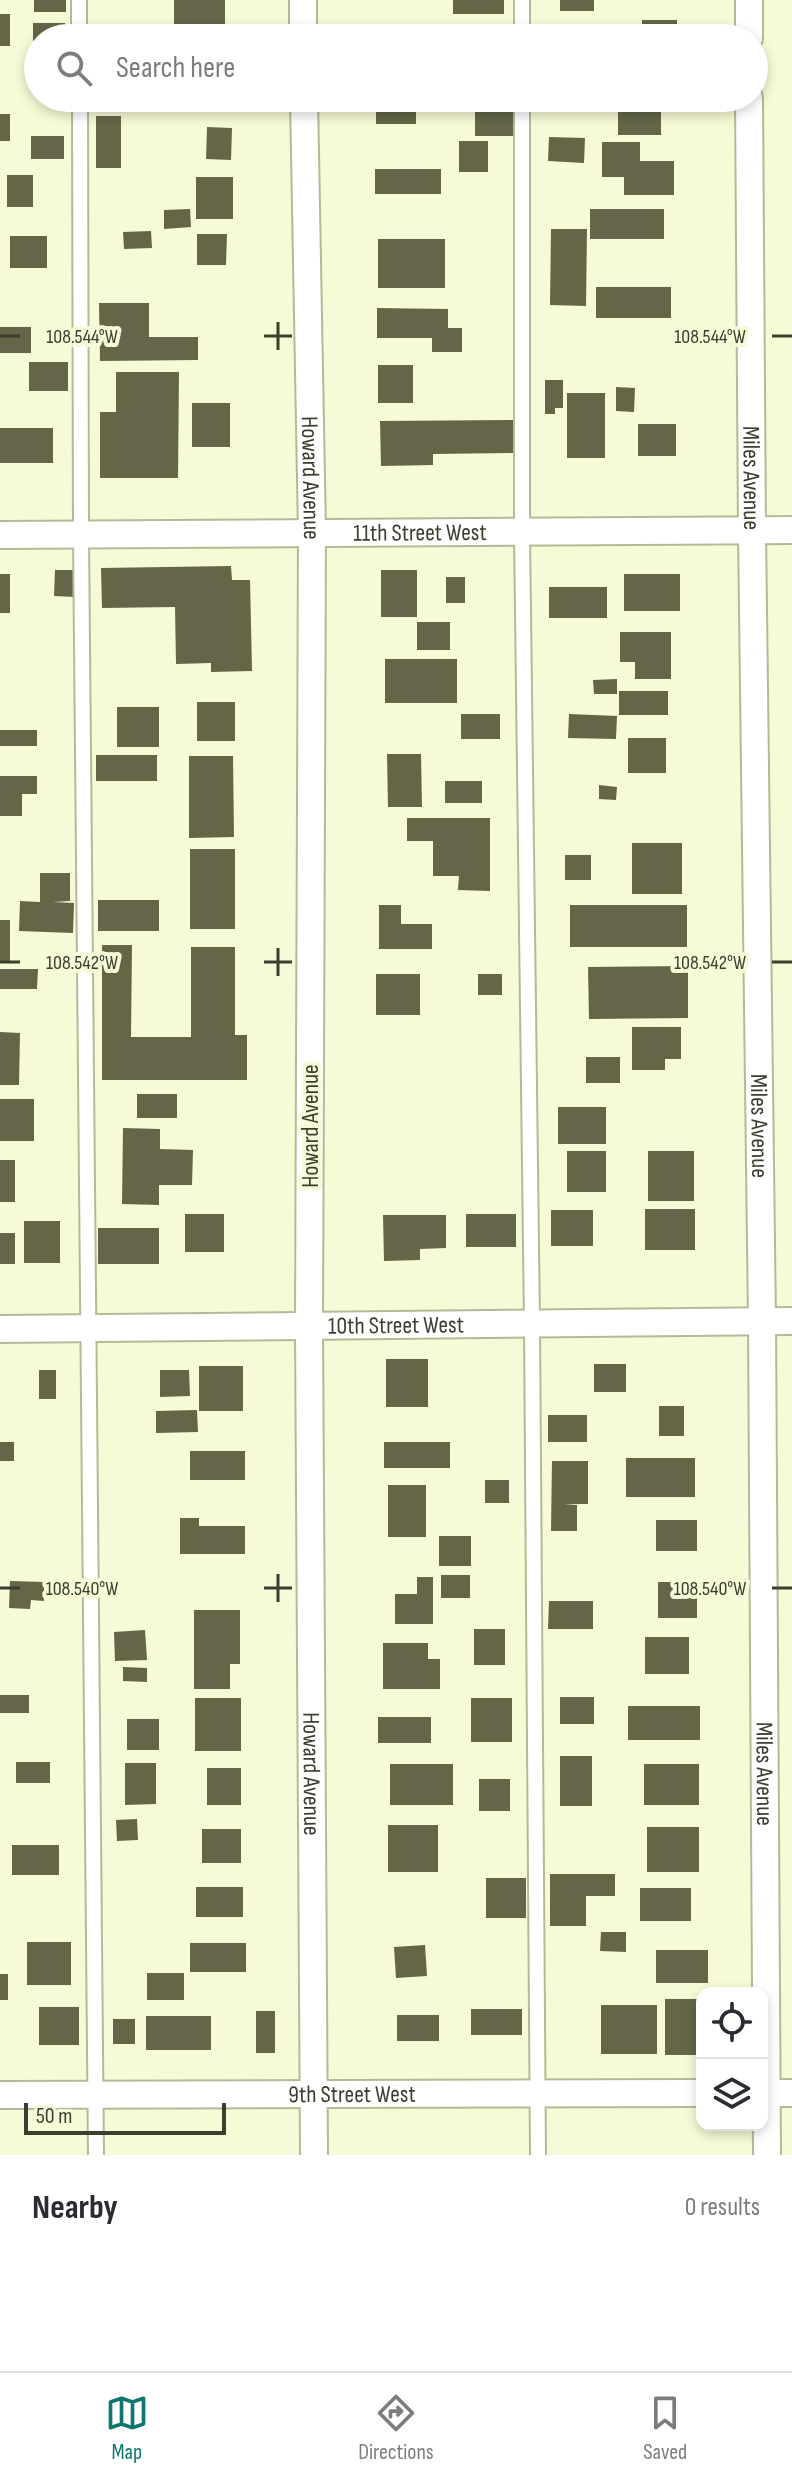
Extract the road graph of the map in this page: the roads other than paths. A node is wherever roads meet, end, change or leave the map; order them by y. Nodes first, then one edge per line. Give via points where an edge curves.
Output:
1 (79, 0) edge
2 (303, 0) edge
3 (522, 0) edge
4 (749, 0) edge
5 (79, 24) edge
6 (303, 24) edge
7 (522, 24) edge
8 (749, 24) edge
9 (80, 112) edge
10 (304, 112) edge
11 (522, 112) edge
12 (749, 112) edge
13 (752, 530) junction
14 (792, 530) edge
15 (522, 532) junction
16 (312, 533) junction
17 (0, 535) edge
18 (81, 535) junction
19 (792, 1321) edge
20 (762, 1322) junction
21 (532, 1324) junction
22 (309, 1326) junction
23 (88, 1328) junction
24 (0, 1329) edge
25 (696, 2093) edge
26 (773, 2093) edge
27 (314, 2094) junction
28 (537, 2094) junction
29 (0, 2095) edge
30 (96, 2095) junction
31 (96, 2155) edge
32 (314, 2155) edge
33 (538, 2155) edge
34 (767, 2155) edge

1 - 5 lane
2 - 6 street
3 - 7 lane
4 - 8 street
9 - 18 lane
10 - 16 street, Howard Avenue
11 - 15 lane
12 - 13 street, Miles Avenue
13 - 14 street, 11th Street West
13 - 15 street, 11th Street West
13 - 20 street, Miles Avenue
15 - 16 street, 11th Street West
15 - 21 lane
16 - 18 street, 11th Street West
16 - 22 street, Howard Avenue
17 - 18 street, 11th Street West
18 - 23 lane
19 - 20 street, 10th Street West
20 - 21 street, 10th Street West
20 - 26 street, Miles Avenue
21 - 22 street, 10th Street West
21 - 28 lane
22 - 23 street, 10th Street West
22 - 27 street, Howard Avenue
23 - 24 street, 10th Street West
23 - 30 lane
25 - 28 street, 9th Street West
26 - 34 street, Miles Avenue
27 - 28 street, 9th Street West
27 - 30 street, 9th Street West
27 - 32 street, Howard Avenue
28 - 33 lane
29 - 30 street, 9th Street West
30 - 31 lane

